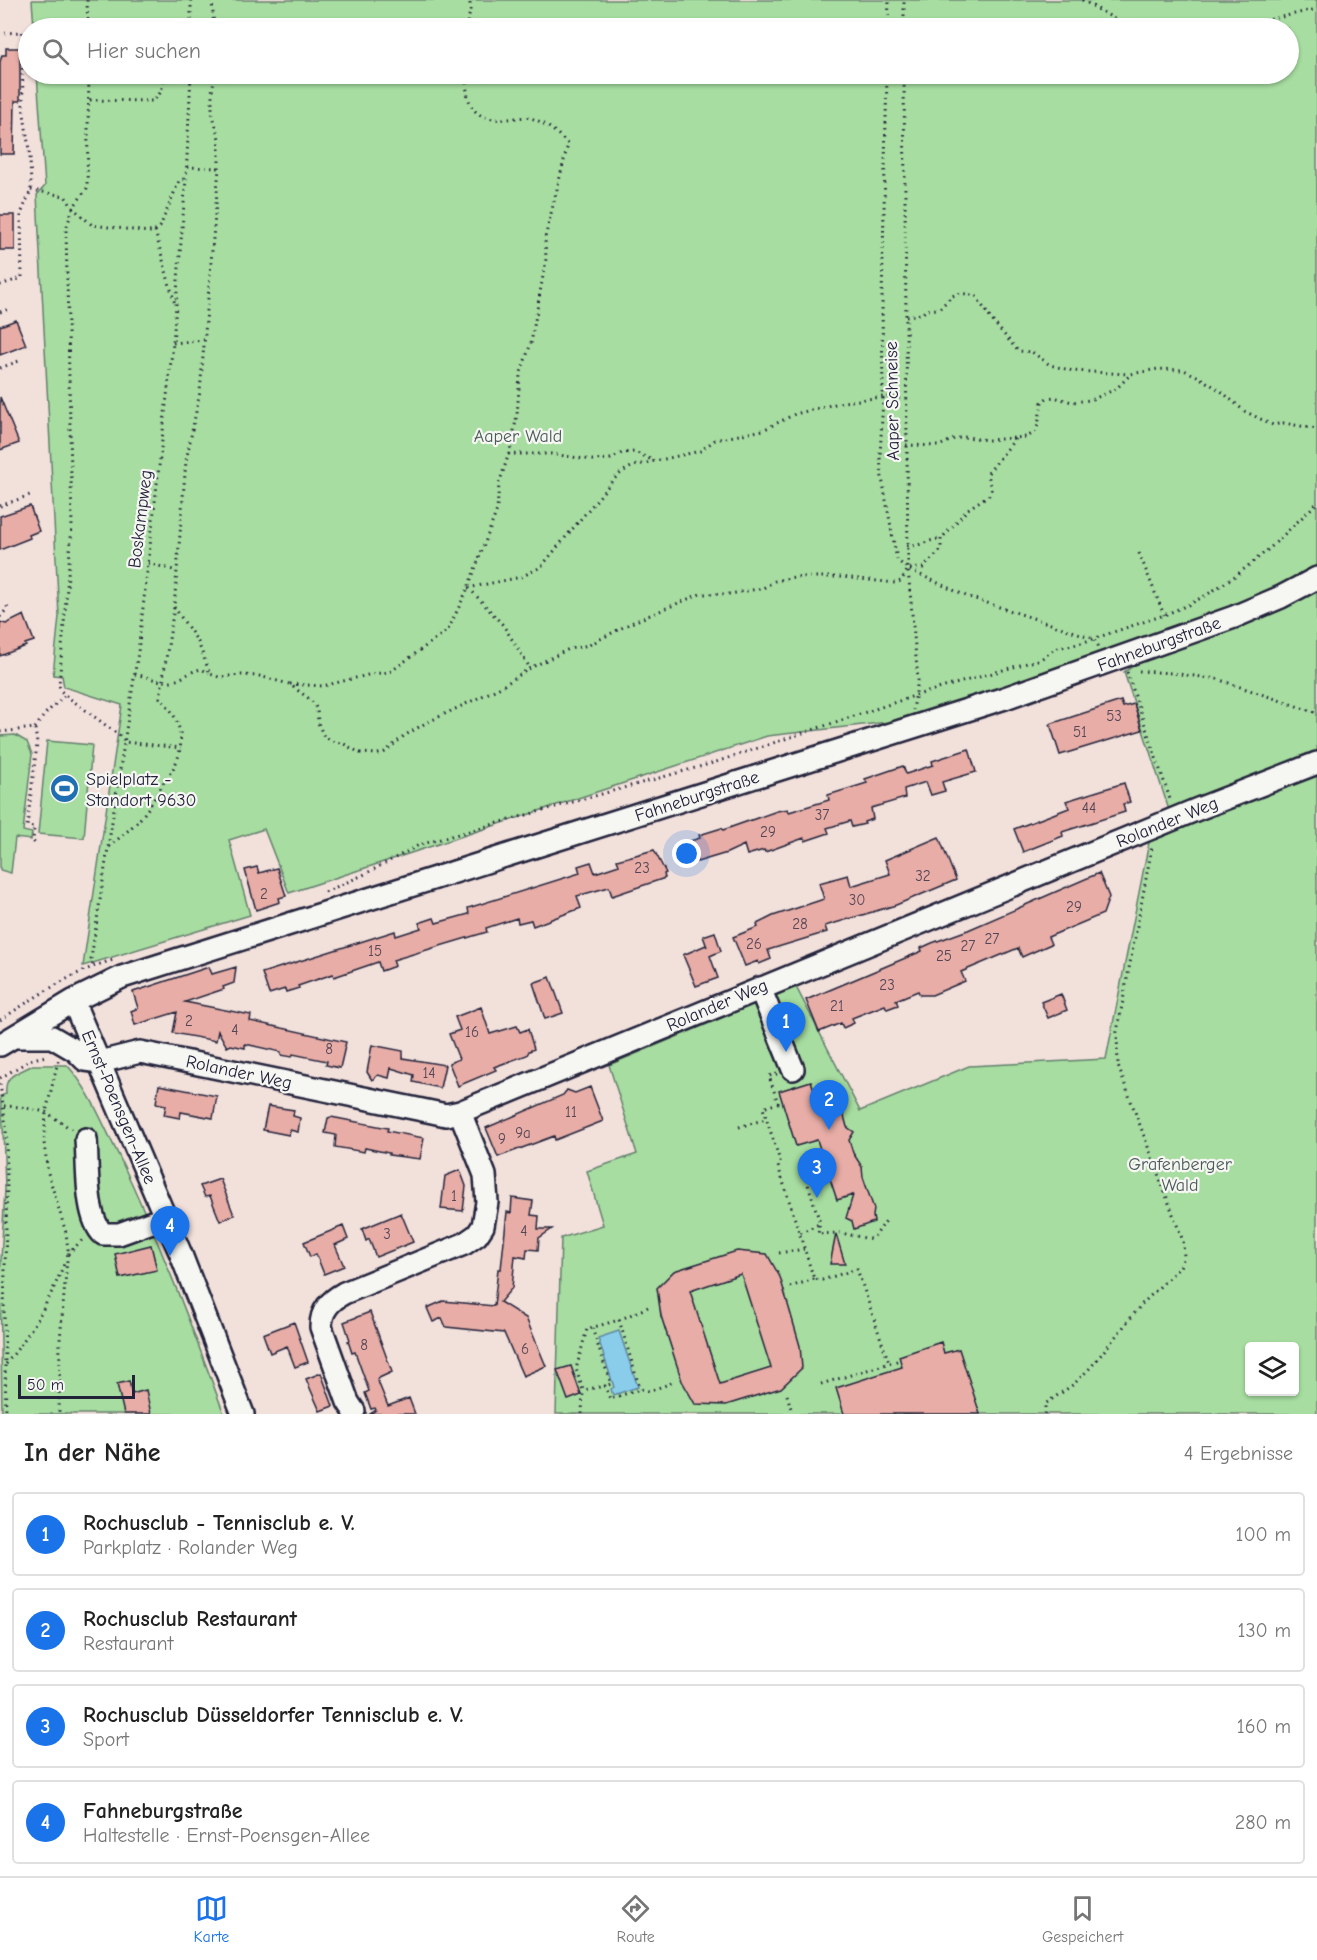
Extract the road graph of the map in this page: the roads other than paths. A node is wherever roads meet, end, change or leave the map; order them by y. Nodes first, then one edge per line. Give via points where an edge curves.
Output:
1 (1317, 578) edge
2 (1317, 763) edge
3 (760, 988) junction
4 (73, 1001) junction
5 (7, 1041) edge
6 (100, 1062) junction
7 (793, 1070) road end
8 (460, 1112) junction
9 (87, 1139) road end
10 (166, 1217) junction
11 (354, 1412) dead end
12 (243, 1414) edge

1 - 4 street, Fahneburgstraße via 1201,629 1050,683 141,970
2 - 3 street, Rolander Weg
3 - 7 street
3 - 8 street, Rolander Weg
4 - 5 street, Fahneburgstraße
4 - 6 street, Ernst-Poensgen-Allee
5 - 6 street via 52,1037 85,1060
6 - 8 street, Rolander Weg via 140,1052 446,1115
6 - 10 street, Ernst-Poensgen-Allee
8 - 11 street via 485,1175 487,1202 483,1226 477,1235 464,1244 344,1293 327,1306 323,1315 321,1327
9 - 10 street via 92,1209 104,1234 119,1234
10 - 12 street, Ernst-Poensgen-Allee

